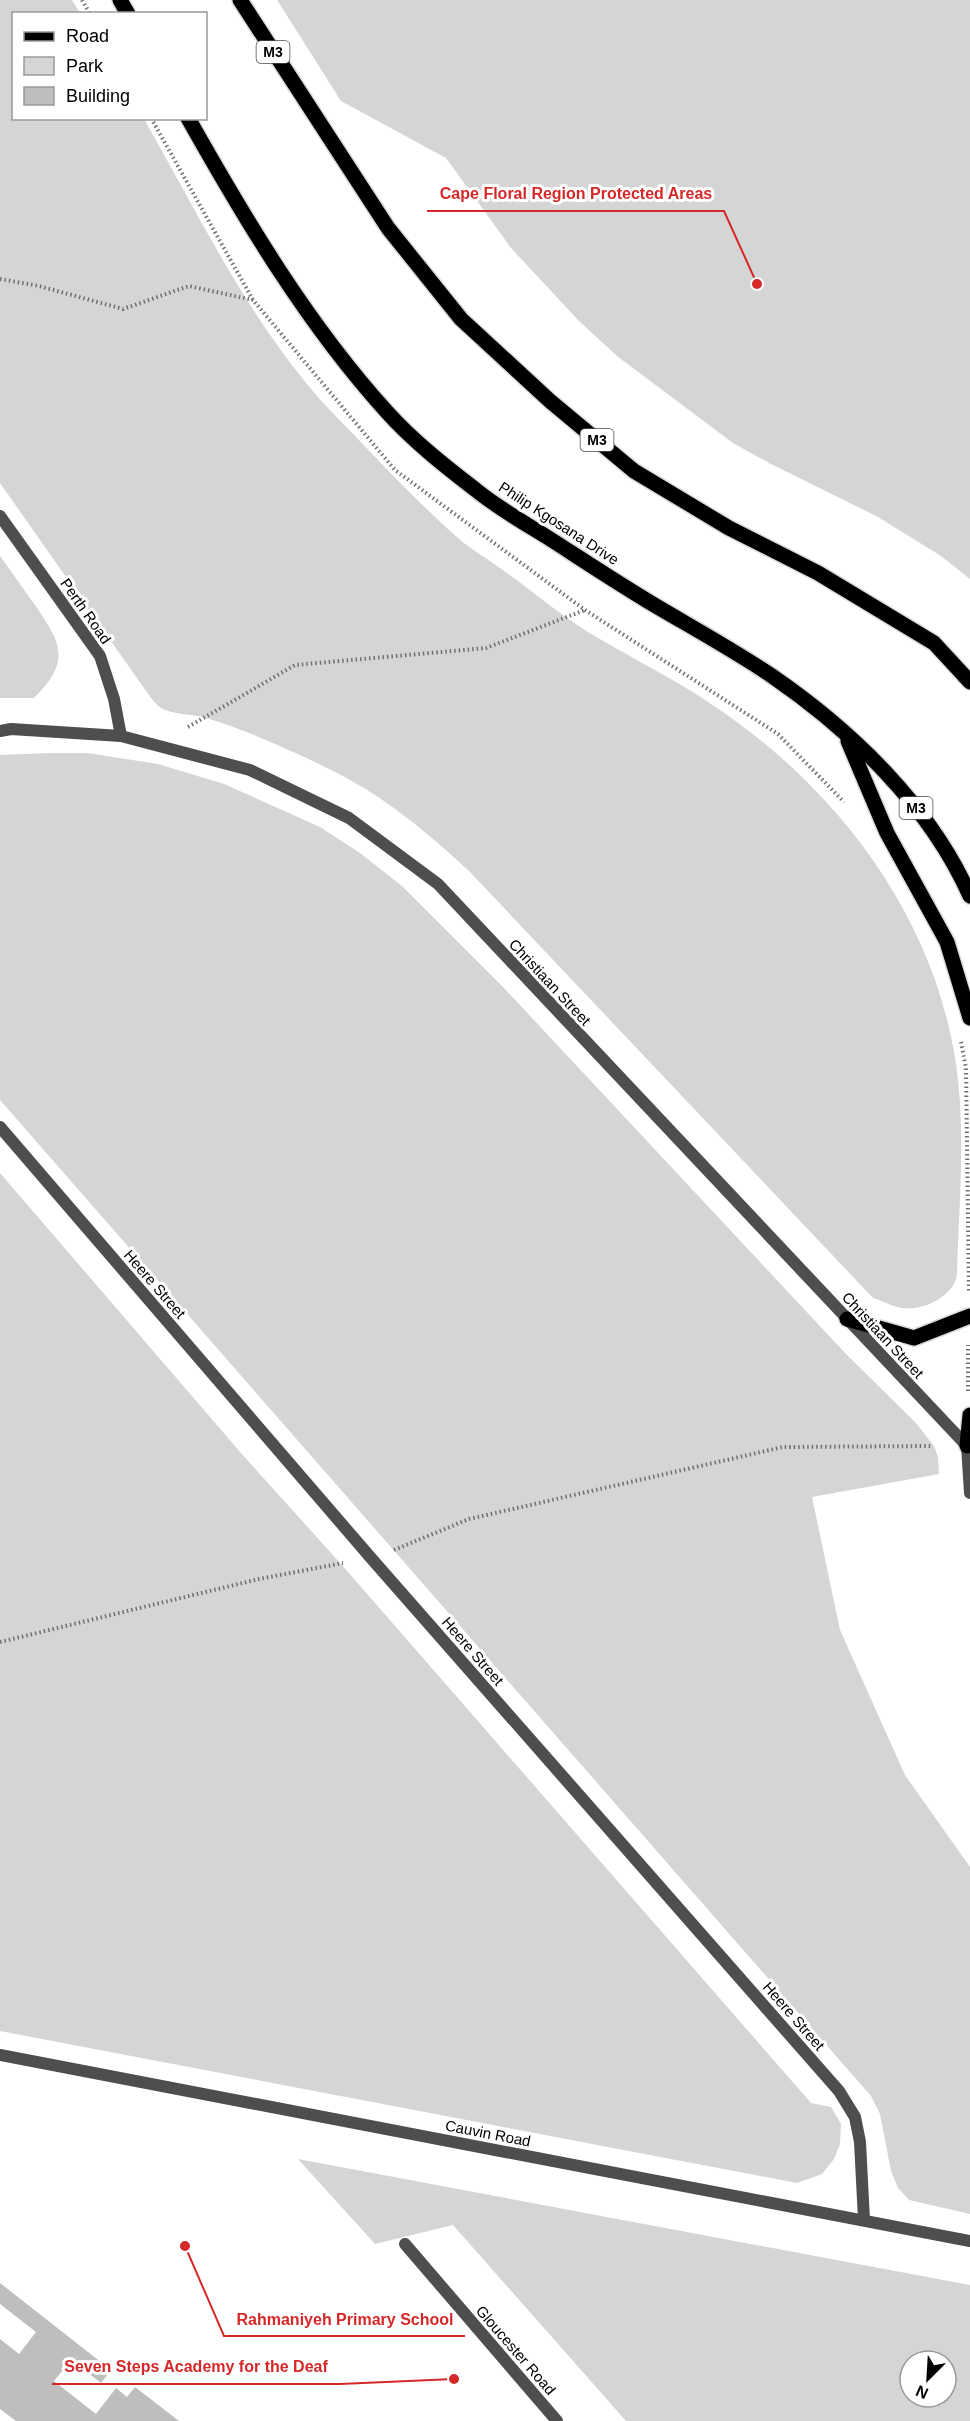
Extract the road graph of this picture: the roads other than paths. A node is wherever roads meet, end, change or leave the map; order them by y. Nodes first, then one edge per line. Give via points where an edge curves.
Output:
1 (240, 0) edge
2 (189, 120) edge
3 (0, 516) edge
4 (970, 682) edge
5 (0, 731) edge
6 (845, 733) junction
7 (121, 736) junction
8 (970, 896) edge
9 (970, 1018) edge
10 (0, 1127) edge
11 (969, 1316) edge
12 (847, 1319) junction
13 (970, 1415) edge
14 (967, 1446) junction
15 (970, 1493) edge
16 (0, 2055) edge
17 (864, 2220) junction
18 (970, 2241) edge
19 (405, 2244) dead end
20 (557, 2421) edge

1 - 4 main road, M3 via 388,228 461,319 634,471 729,528 818,573 934,643
2 - 6 main road, Philip Kgosana Drive / M3 via 308,314 388,413 478,492 622,586 770,675
3 - 7 street, Perth Road via 100,656
5 - 7 street, Christiaan Street
6 - 8 main road, Philip Kgosana Drive / M3 via 923,816 960,873
6 - 9 main road via 887,833 947,942
7 - 12 street, Christiaan Street via 250,770 349,818 438,884
10 - 17 street, Heere Street via 371,1558 839,2091 855,2117 860,2142
11 - 12 main road via 914,1338
12 - 14 street, Christiaan Street
13 - 14 main road
14 - 15 street
16 - 17 street, Cauvin Road
17 - 18 street, Cauvin Road
19 - 20 street, Gloucester Road

